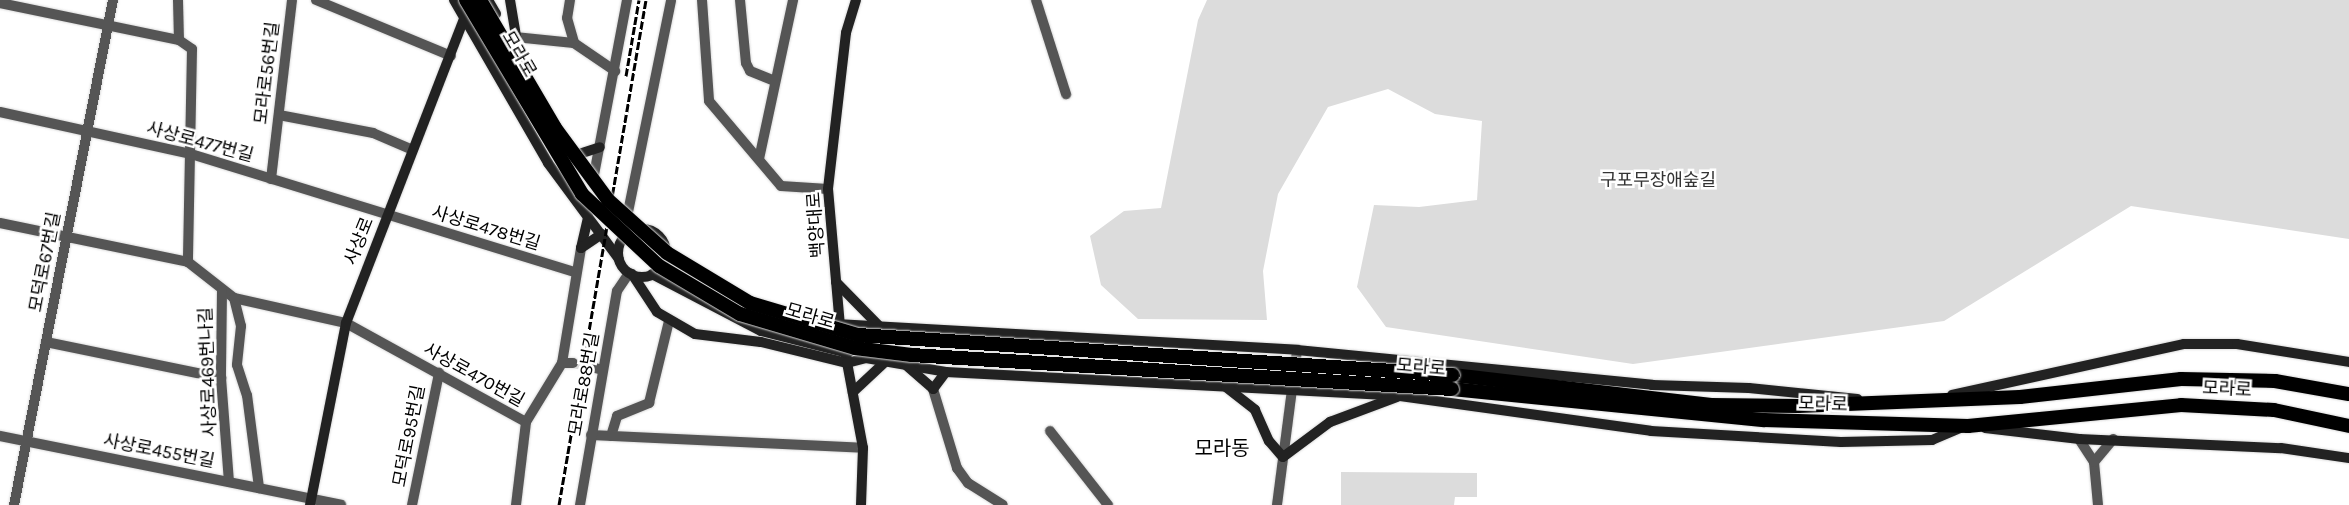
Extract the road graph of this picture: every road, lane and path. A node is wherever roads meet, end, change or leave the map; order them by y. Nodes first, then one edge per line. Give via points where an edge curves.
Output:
1 (113, 0) edge
2 (178, 0) edge
3 (292, 0) edge
4 (316, 0) edge
5 (454, 0) edge
6 (466, 0) edge
7 (472, 0) edge
8 (480, 0) edge
9 (488, 0) edge
10 (510, 0) edge
11 (570, 0) edge
12 (627, 0) edge
13 (671, 0) edge
14 (702, 0) edge
15 (740, 0) edge
16 (793, 0) edge
17 (856, 0) edge
18 (1036, 0) edge
19 (0, 3) edge
20 (464, 18) junction
21 (108, 25) junction
22 (515, 37) junction
23 (179, 40) junction
24 (477, 41) junction
25 (456, 43) junction
26 (574, 43) junction
27 (520, 54) junction
28 (451, 56) junction
29 (615, 71) junction
30 (772, 80) junction
31 (1066, 94) dead end
32 (0, 112) edge
33 (279, 115) junction
34 (88, 130) junction
35 (600, 147) junction
36 (414, 150) junction
37 (191, 154) junction
38 (576, 155) junction
39 (759, 159) junction
40 (271, 179) junction
41 (593, 180) junction
42 (828, 189) junction
43 (388, 215) junction
44 (627, 216) junction
45 (588, 217) junction
46 (0, 223) edge
47 (637, 230) junction
48 (602, 234) junction
49 (66, 238) junction
50 (581, 248) junction
51 (665, 248) junction
52 (619, 259) junction
53 (188, 262) junction
54 (575, 272) junction
55 (631, 274) junction
56 (652, 274) junction
57 (836, 282) junction
58 (222, 290) junction
59 (234, 298) junction
60 (669, 321) junction
61 (346, 324) junction
62 (840, 325) junction
63 (881, 327) junction
64 (984, 333) junction
65 (46, 342) junction
66 (1297, 350) junction
67 (844, 352) junction
68 (866, 358) junction
69 (886, 361) junction
70 (847, 362) junction
71 (2349, 362) edge
72 (902, 363) junction
73 (591, 367) tunnel mouth
74 (603, 370) junction
75 (946, 372) junction
76 (439, 373) junction
77 (994, 374) junction
78 (221, 378) junction
79 (1453, 382) junction
80 (1226, 387) junction
81 (933, 389) junction
82 (1294, 390) junction
83 (853, 392) junction
84 (2349, 394) edge
85 (1400, 396) junction
86 (1932, 399) junction
87 (1875, 400) junction
88 (526, 422) junction
89 (1968, 426) junction
90 (2349, 426) edge
91 (1050, 431) dead end
92 (0, 436) edge
93 (591, 436) junction
94 (611, 436) junction
95 (2079, 439) junction
96 (2113, 439) junction
97 (27, 441) junction
98 (863, 448) junction
99 (1284, 457) junction
100 (2349, 458) edge
101 (2094, 462) junction
102 (230, 482) junction
103 (259, 488) junction
104 (310, 502) edge
105 (14, 505) edge
106 (341, 505) edge
107 (412, 505) edge
108 (516, 505) edge
109 (580, 505) edge
110 (861, 505) edge
111 (1003, 505) edge
112 (1108, 505) edge
113 (1277, 505) edge
114 (2098, 505) edge

1 - 21 street, 모덕로67번길
2 - 23 street
3 - 33 street, 모라로56번길
4 - 28 street
5 - 20 main road, 모라로
6 - 79 highway, 모라로, bridge via 582,194 659,266 740,314 855,348 912,355
7 - 20 main road, 사상로
8 - 79 highway, 모라로, bridge via 555,128 608,200 667,253 750,303 858,335
9 - 27 main road, 모라로
10 - 22 main road
11 - 26 street via 567,18
12 - 29 street
13 - 44 street
14 - 39 street via 709,101
15 - 30 street via 746,64 750,71
16 - 30 street
17 - 42 main road, 백양대로 via 846,32
18 - 31 street
19 - 21 street
20 - 24 main road, 모라로
20 - 25 main road, 사상로
21 - 23 street
21 - 34 street, 모덕로67번길
22 - 26 street
22 - 27 main road
23 - 37 street via 192,49
24 - 25 main road
24 - 45 main road, 모라로 via 548,162
25 - 28 main road, 사상로
26 - 29 street
27 - 38 main road, 모라로
28 - 36 main road, 사상로
29 - 35 street
30 - 39 street
32 - 34 street, 사상로477번길
33 - 36 street via 374,133
33 - 40 street, 모라로56번길
34 - 37 street, 사상로477번길
34 - 49 street, 모덕로67번길
35 - 38 main road
35 - 41 street
36 - 43 main road, 사상로
37 - 40 street, 사상로477번길
37 - 53 street
38 - 41 main road, 모라로
39 - 42 street via 781,186
40 - 43 street, 사상로477번길
41 - 44 main road, 모라로
42 - 57 main road, 백양대로
43 - 54 street, 사상로478번길
43 - 61 main road, 사상로
44 - 47 main road, 모라로
45 - 48 main road, 모라로
45 - 50 main road
46 - 49 street
47 - 51 main road via 657,234
47 - 52 main road via 622,240
48 - 50 main road
48 - 52 main road, 모라로
49 - 53 street
49 - 65 street, 모덕로67번길
50 - 54 street
51 - 56 main road via 663,263
51 - 62 main road, 모라로 via 689,268 739,293
52 - 55 main road
53 - 58 street
54 - 88 street, 사상로470번길 via 568,363
55 - 56 main road
55 - 60 main road, 모라로 via 644,298
55 - 74 street, 모라로88번길 via 617,291
56 - 67 main road, 모라로 via 761,331
57 - 62 main road, 백양대로
57 - 63 main road
58 - 59 street
58 - 78 street, 사상로469번나길
59 - 61 street, 사상로470번길
59 - 103 street via 241,326 237,365 247,395
60 - 70 main road, 모라로 via 695,334 762,342
60 - 94 street via 649,403 617,416
61 - 76 street, 사상로470번길
61 - 104 main road, 사상로
62 - 63 main road, 모라로
62 - 67 main road, 백양대로
63 - 64 main road, 모라로
64 - 66 main road, 모라로
64 - 77 main road via 1004,355 999,371
65 - 78 street
65 - 97 street, 모덕로67번길
66 - 82 street
66 - 87 main road, 모라로 via 1652,385 1749,388
67 - 68 main road, 모라로
67 - 70 main road, 백양대로
68 - 69 main road, 모라로
68 - 70 main road, 모라로
69 - 72 main road, 모라로
69 - 83 main road
70 - 83 main road, 백양대로
71 - 86 main road via 2237,344 2184,344
72 - 75 main road, 모라로
72 - 81 main road
73 - 74 street
74 - 93 street, 모라로88번길
75 - 77 main road, 모라로
75 - 81 main road
76 - 88 street, 사상로470번길
76 - 107 street, 모덕로95번길
77 - 80 main road, 모라로
78 - 102 street, 사상로469번나길
79 - 87 highway, 모라로 via 1711,405 1798,406
79 - 89 highway, 모라로 via 1764,420
80 - 82 main road, 모라로
80 - 99 main road via 1255,410 1268,441
81 - 111 street via 957,468 968,483
82 - 85 main road, 모라로
82 - 99 street
83 - 98 main road, 백양대로
84 - 86 highway, 모라로 via 2275,381 2181,379 2020,396
85 - 89 main road, 모라로 via 1651,431 1841,442 1932,440
85 - 99 main road via 1330,422
86 - 87 highway, 모라로
88 - 108 street
89 - 90 highway, 모라로 via 2181,405 2274,410
89 - 95 main road
91 - 112 street
92 - 97 street, 사상로455번길
93 - 94 street
93 - 109 street, 모라로88번길
94 - 98 street
95 - 96 main road
95 - 101 street
96 - 100 main road via 2281,448
96 - 101 street
97 - 102 street, 사상로455번길
97 - 105 street, 모덕로67번길
98 - 110 main road, 백양대로
99 - 113 street
101 - 114 street
102 - 103 street, 사상로455번길
103 - 104 street, 사상로455번길
104 - 106 street, 사상로455번길

